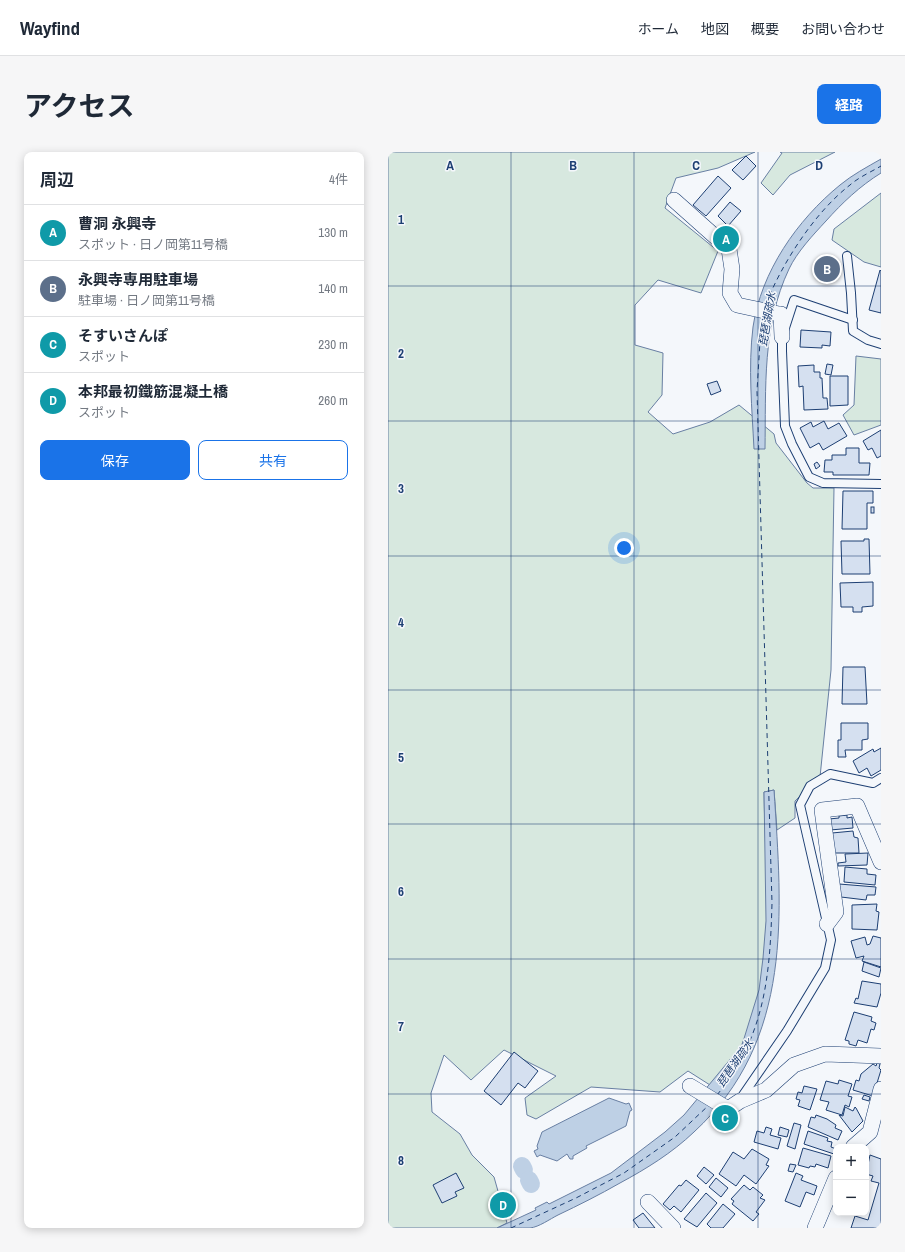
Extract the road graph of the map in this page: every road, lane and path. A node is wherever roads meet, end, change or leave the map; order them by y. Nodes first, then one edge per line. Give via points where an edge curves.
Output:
1 (674, 200) dead end
2 (846, 256) dead end
3 (853, 320) junction
4 (782, 337) junction
5 (881, 344) edge
6 (881, 484) edge
7 (881, 778) edge
8 (881, 862) edge
9 (827, 924) junction
10 (881, 1056) edge
11 (692, 1087) dead end
12 (881, 1089) edge
13 (740, 1100) junction
14 (856, 1144) edge
15 (835, 1180) edge
16 (648, 1202) dead end
17 (673, 1228) edge
18 (815, 1228) edge

1 - 4 street via 729,249 732,269 730,293 740,306 780,314
2 - 3 lane
3 - 4 lane via 794,300
3 - 5 lane via 853,331
4 - 6 lane via 785,426 809,477 823,483
7 - 9 lane via 873,783 830,774 810,786 800,805
8 - 9 street via 857,806 822,810 836,912
9 - 13 lane via 831,940 825,968 787,1032
10 - 13 street via 825,1054 794,1065 766,1090
11 - 13 street via 728,1109
12 - 14 street via 870,1132
15 - 18 street
16 - 17 street

